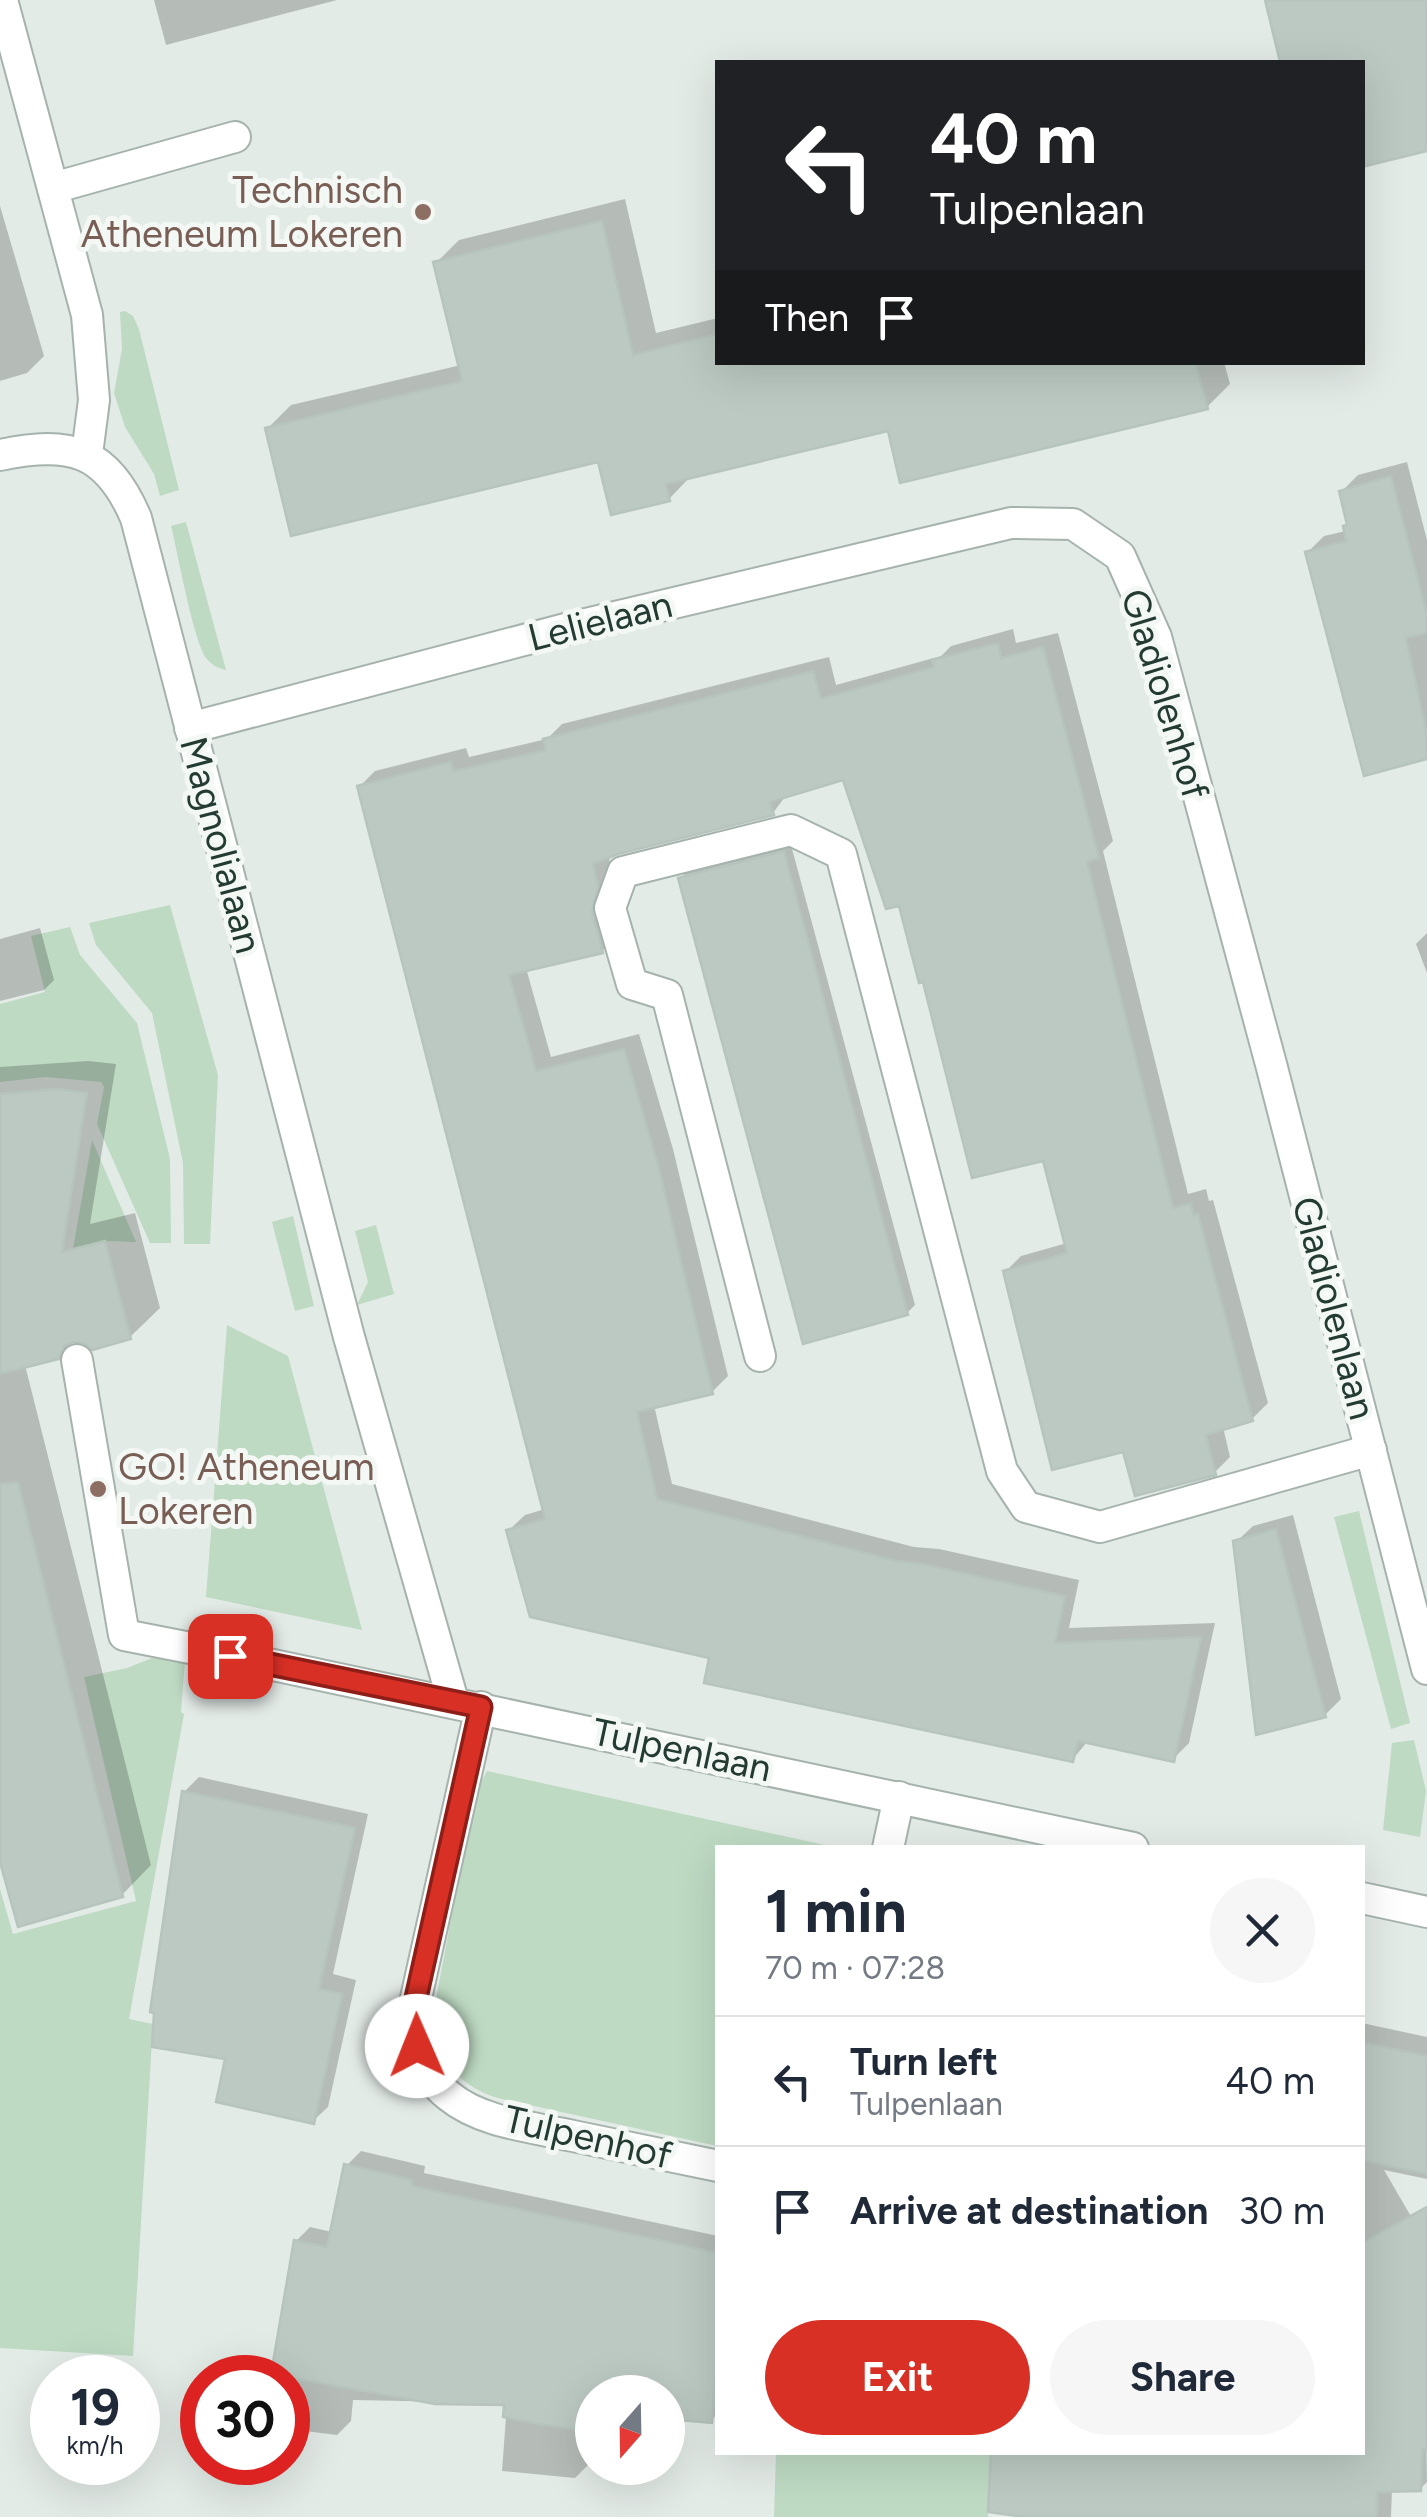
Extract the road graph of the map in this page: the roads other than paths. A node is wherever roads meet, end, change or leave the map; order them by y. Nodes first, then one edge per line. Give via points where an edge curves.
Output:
1 (2, 0) edge
2 (235, 138) dead end
3 (52, 188) junction
4 (0, 454) edge
5 (86, 454) junction
6 (1011, 523) joint
7 (190, 728) junction
8 (1238, 948) joint
9 (760, 1356) dead end
10 (78, 1360) dead end
11 (1371, 1450) junction
12 (1427, 1669) edge
13 (467, 1704) junction
14 (899, 1796) junction
15 (889, 1845) edge
16 (1119, 1845) edge
17 (1365, 1899) edge
18 (1427, 1912) edge
19 (715, 2165) edge

1 - 3 street
2 - 3 street
3 - 5 street via 87,315 94,400
4 - 5 street via 65,448
5 - 7 street, Magnolialaan via 111,472 136,518
6 - 7 street, Lelielaan via 573,627
6 - 8 street, Gladiolenhof via 1073,524 1120,556 1156,637
7 - 13 street, Magnolialaan via 349,1337
8 - 11 street, Gladiolenlaan
9 - 11 street via 667,995 632,984 610,908 624,872 791,830 841,854 1002,1471 1026,1508 1100,1527
10 - 13 street, Tulpenlaan via 124,1635
11 - 12 street, Gladiolenlaan
13 - 14 street, Tulpenlaan
13 - 19 street, Tulpenhof via 416,1998 414,2029 423,2062 447,2095 467,2108
14 - 15 street
14 - 16 street, Tulpenlaan
17 - 18 street

